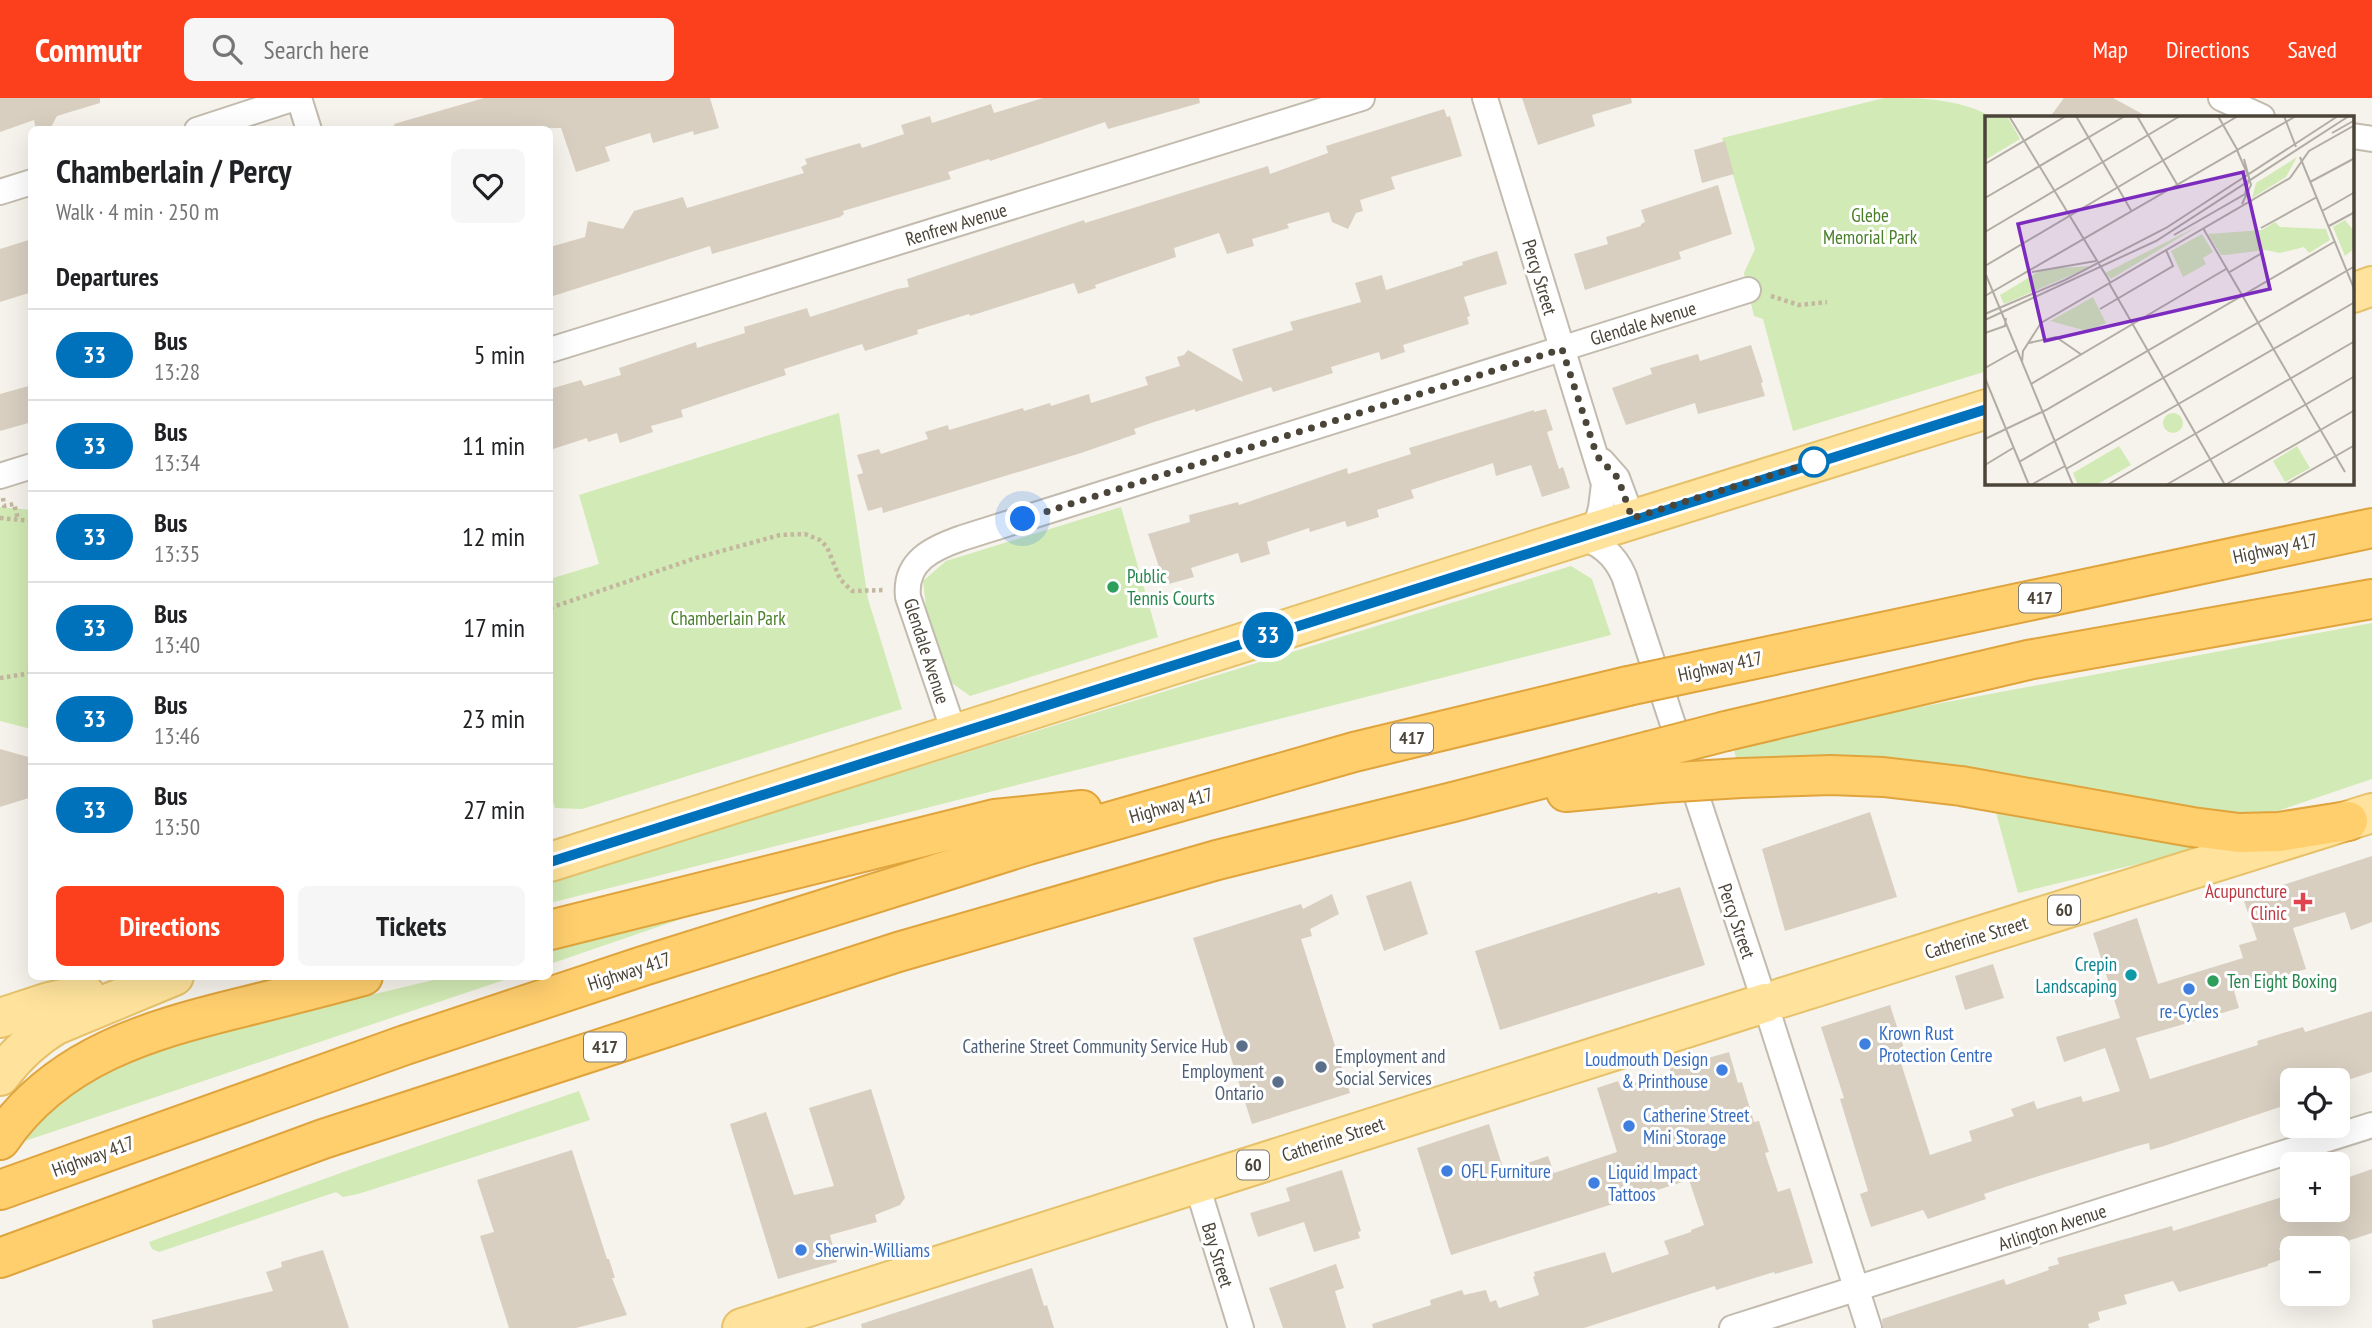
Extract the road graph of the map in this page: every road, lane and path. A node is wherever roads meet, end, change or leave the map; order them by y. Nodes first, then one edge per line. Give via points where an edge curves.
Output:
1 (297, 98) edge
2 (1362, 98) edge
3 (1485, 98) edge
4 (2221, 98) edge
5 (2260, 116) edge
6 (210, 126) edge
7 (308, 126) edge
8 (2354, 136) edge
9 (2372, 139) edge
10 (28, 183) edge
11 (0, 192) edge
12 (2372, 286) edge
13 (1748, 290) joint
14 (2354, 293) edge
15 (1827, 302) dead end
16 (553, 349) edge
17 (1562, 349) junction
18 (1985, 410) edge
19 (1597, 456) junction
20 (28, 468) edge
21 (1, 484) edge
22 (0, 518) edge
23 (1632, 518) junction
24 (18, 519) junction
25 (28, 520) edge
26 (2372, 528) edge
27 (1586, 533) junction
28 (907, 588) junction
29 (2372, 599) edge
30 (553, 607) edge
31 (28, 674) edge
32 (0, 678) edge
33 (955, 735) junction
34 (1654, 767) junction
35 (1199, 797) junction
36 (2360, 817) edge
37 (553, 861) edge
38 (553, 929) edge
39 (142, 980) edge
40 (164, 980) edge
41 (347, 980) edge
42 (1773, 1001) junction
43 (0, 1018) edge
44 (0, 1076) edge
45 (2372, 1125) edge
46 (0, 1140) edge
47 (1196, 1182) junction
48 (3, 1189) edge
49 (0, 1258) edge
50 (1856, 1288) junction
51 (741, 1328) edge
52 (1241, 1328) edge
53 (1732, 1328) edge
54 (1869, 1328) edge

1 - 6 street
1 - 7 street
2 - 16 street, Renfrew Avenue
3 - 17 street, Percy Street
4 - 5 street
8 - 9 street
10 - 11 street
12 - 14 main road
13 - 15 path via 1799,305
13 - 17 street, Glendale Avenue
17 - 19 street, Percy Street
17 - 28 street, Glendale Avenue via 950,542 922,555 909,575
18 - 23 main road
19 - 23 street, Percy Street via 1618,478
19 - 27 street, Percy Street via 1604,484 1601,508
20 - 21 street
21 - 24 path via 4,506 14,503
22 - 24 path
23 - 27 main road
24 - 25 path
26 - 35 highway, Highway 417 / 417, bridge via 1628,685 1354,752
27 - 33 main road
27 - 42 street, Percy Street via 1612,555 1624,576
28 - 30 path via 852,591 840,579 820,540 805,534 780,535
28 - 33 street, Glendale Avenue
29 - 34 highway, 417, bridge via 2028,660 1726,731
31 - 32 path
33 - 37 main road
34 - 36 highway, bridge via 1741,778 1883,777 2239,833
34 - 49 highway, 417 via 1453,802 1217,860 898,952 323,1139
35 - 38 highway via 995,819
35 - 48 highway, Highway 417 / 417 via 1028,845 643,966 393,1049
36 - 42 main road, Catherine Street / 60
39 - 43 main road
40 - 44 main road via 57,1025 25,1048
41 - 46 highway via 125,1042 79,1064 51,1085 27,1105
42 - 47 main road, Catherine Street / 60
42 - 50 street, Percy Street
45 - 50 street, Arlington Avenue
47 - 51 main road, Catherine Street / 60
47 - 52 street, Bay Street
50 - 53 street, Arlington Avenue
50 - 54 street, Percy Street

